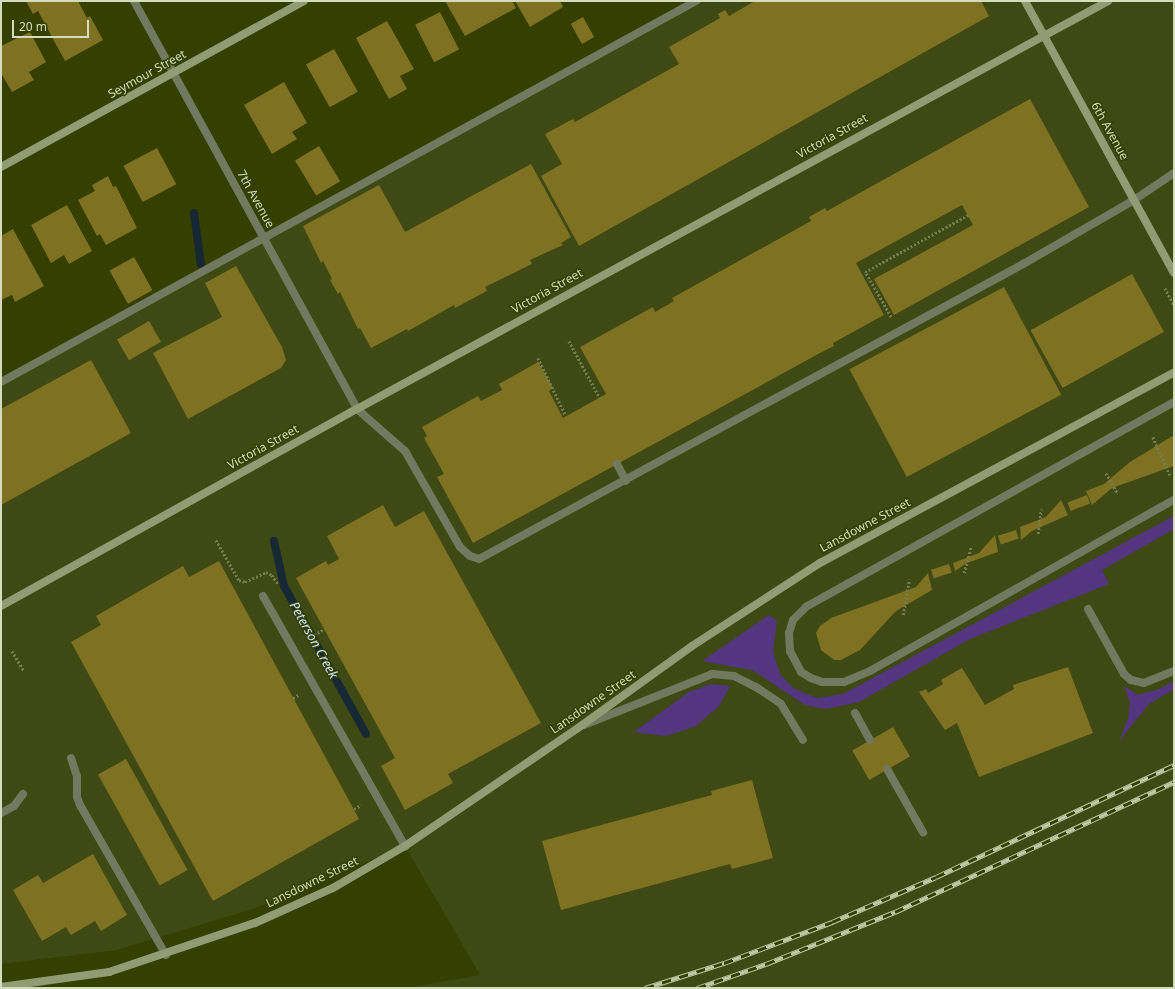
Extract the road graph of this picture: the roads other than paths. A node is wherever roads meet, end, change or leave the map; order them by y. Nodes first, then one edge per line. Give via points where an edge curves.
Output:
1 (134, 1) edge
2 (304, 1) edge
3 (696, 1) edge
4 (1025, 1) edge
5 (1108, 1) edge
6 (1043, 34) junction
7 (173, 73) junction
8 (1, 167) edge
9 (1174, 173) edge
10 (1134, 200) junction
11 (264, 238) junction
12 (1174, 273) edge
13 (1174, 372) edge
14 (1, 382) edge
15 (1174, 402) edge
16 (358, 409) junction
17 (618, 464) dead end
18 (626, 480) junction
19 (1174, 500) edge
20 (263, 596) dead end
21 (1, 606) edge
22 (1088, 609) dead end
23 (1174, 671) edge
24 (855, 713) dead end
25 (578, 728) junction
26 (803, 740) dead end
27 (870, 740) dead end
28 (71, 758) dead end
29 (887, 769) dead end
30 (23, 794) dead end
31 (1, 813) edge
32 (922, 832) dead end
33 (405, 846) junction
34 (166, 955) junction
35 (1, 987) edge

1 - 7 street, 7th Avenue
2 - 7 main road, Seymour Street
3 - 11 street
4 - 6 main road, 6th Avenue
5 - 6 main road, Victoria Street
6 - 10 main road, 6th Avenue
6 - 16 main road, Victoria Street
7 - 8 main road, Seymour Street
7 - 11 street, 7th Avenue
9 - 10 street
10 - 12 main road, 6th Avenue
10 - 18 street
11 - 14 street
11 - 16 street, 7th Avenue
13 - 25 main road, Lansdowne Street via 820,564 692,646
15 - 19 street via 806,607 793,620 789,633 790,652 801,672 811,678 822,682 844,682 870,671
16 - 18 street, 7th Avenue via 405,451 460,547 470,556 479,559
16 - 21 main road, Victoria Street
17 - 18 street
20 - 33 street
22 - 23 street via 1124,674 1131,680 1144,683
24 - 27 street
25 - 26 street via 712,674 734,676 781,704
25 - 33 main road, Lansdowne Street
28 - 34 street via 77,776 77,797 80,805
29 - 32 street
30 - 31 street via 14,806
33 - 34 main road, Lansdowne Street via 326,891 255,923
34 - 35 main road, Lansdowne Street via 109,972

